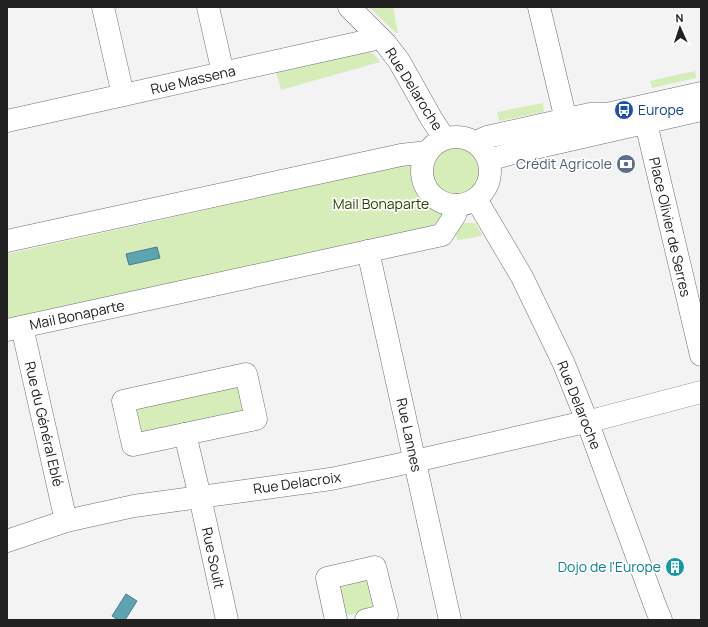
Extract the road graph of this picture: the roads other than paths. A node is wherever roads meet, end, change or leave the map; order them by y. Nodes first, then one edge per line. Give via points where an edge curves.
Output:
1 (104, 7) edge
2 (208, 7) edge
3 (348, 7) edge
4 (539, 7) edge
5 (380, 38) junction
6 (223, 73) junction
7 (701, 93) edge
8 (122, 95) junction
9 (701, 110) edge
10 (566, 120) junction
11 (7, 121) edge
12 (646, 123) junction
13 (444, 138) junction
14 (476, 142) junction
15 (427, 152) junction
16 (489, 160) junction
17 (467, 202) junction
18 (7, 241) edge
19 (368, 251) junction
20 (15, 329) edge
21 (701, 355) edge
22 (701, 392) edge
23 (587, 421) junction
24 (185, 434) junction
25 (415, 462) junction
26 (200, 497) junction
27 (66, 521) junction
28 (7, 541) edge
29 (227, 620) edge
30 (336, 620) edge
31 (366, 620) edge
32 (450, 620) edge
33 (661, 620) edge

1 - 8 street
2 - 6 street
3 - 5 street, Rue Delaroche
4 - 10 street
5 - 6 street, Rue Massena
5 - 13 street, Rue Delaroche via 399,61
6 - 8 street, Rue Massena
7 - 10 street via 607,114 590,114
8 - 11 street, Rue Massena
9 - 12 street
10 - 14 street via 487,137
12 - 16 street
12 - 21 street, Place Olivier de Serres
13 - 14 street via 466,137
13 - 15 street
14 - 16 street
15 - 17 street via 422,173 430,193 448,204
15 - 18 street via 401,155
16 - 17 street via 489,182 484,191
17 - 19 street, Mail Bonaparte via 442,235
17 - 23 street, Rue Delaroche via 488,218 522,277 564,364
19 - 20 street, Mail Bonaparte
19 - 25 street, Rue Lannes
20 - 27 street, Rue du Général Eblé
22 - 23 street, Rue Delacroix
23 - 25 street, Rue Delacroix
23 - 33 street, Rue Delaroche
24 - 24 street via 256,418 246,374 123,401 133,445
24 - 26 street, Rue Soult
25 - 26 street, Rue Delacroix via 331,479
25 - 32 street, Rue Lannes
26 - 27 street, Rue Delacroix via 134,506
26 - 29 street, Rue Soult
27 - 28 street, Rue Delacroix
30 - 31 street via 328,578 375,567 387,615

